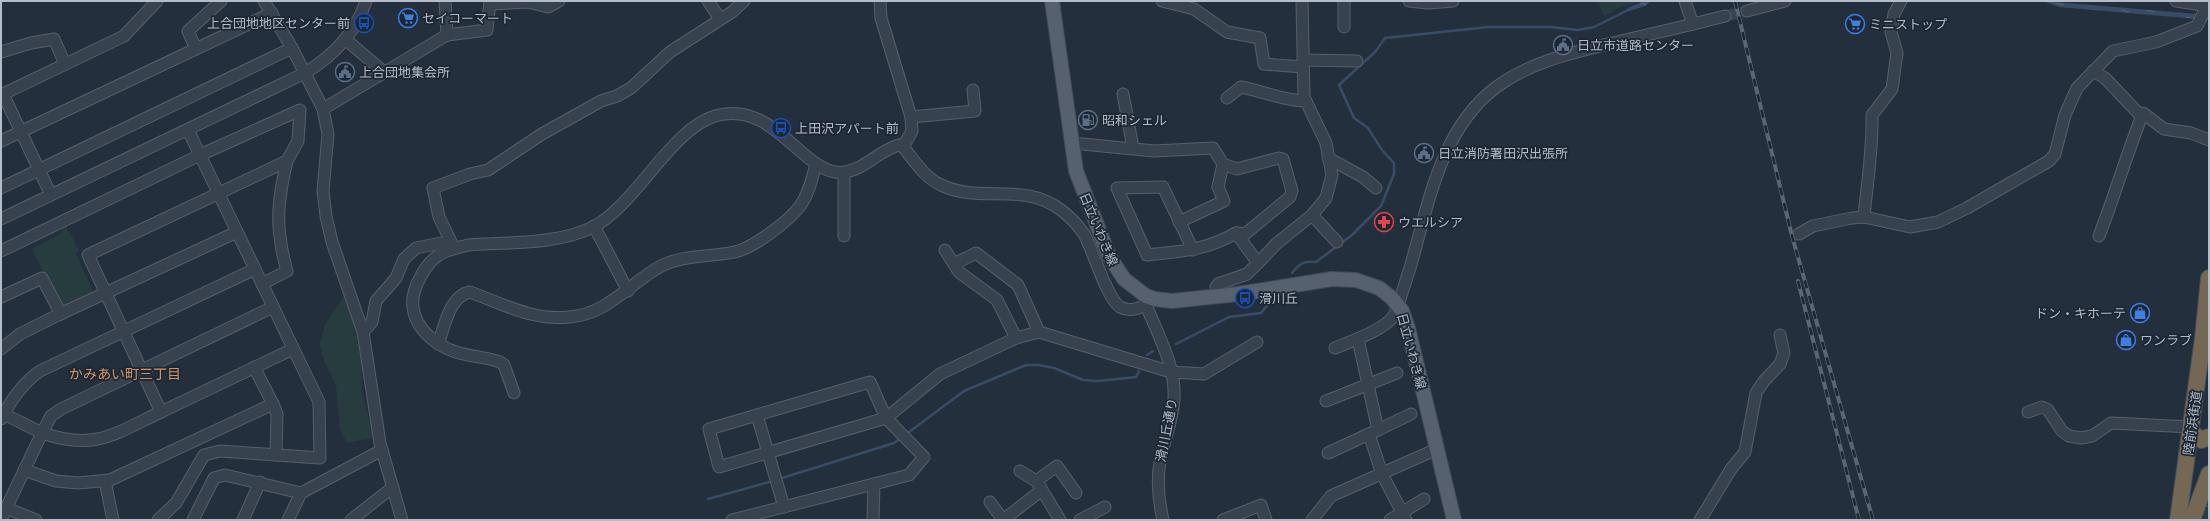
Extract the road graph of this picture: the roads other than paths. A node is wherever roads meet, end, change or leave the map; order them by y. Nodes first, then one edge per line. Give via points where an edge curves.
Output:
1 (157, 1) edge
2 (220, 1) edge
3 (264, 1) edge
4 (366, 1) edge
5 (445, 1) edge
6 (559, 1) edge
7 (708, 1) edge
8 (744, 1) edge
9 (880, 1) edge
10 (1052, 1) edge
11 (1162, 1) edge
12 (1302, 1) edge
13 (1344, 1) edge
14 (1409, 1) edge
15 (1453, 1) edge
16 (1686, 1) edge
17 (1785, 1) edge
18 (1901, 1) edge
19 (2176, 1) edge
20 (490, 2) edge
21 (1422, 2) edge
22 (2203, 4) edge
23 (1747, 11) tunnel mouth
24 (272, 13) junction
25 (1725, 16) tunnel mouth
26 (720, 19) junction
27 (1693, 24) junction
28 (1344, 27) dead end
29 (447, 35) junction
30 (345, 39) junction
31 (292, 48) junction
32 (196, 49) junction
33 (1, 52) edge
34 (1357, 61) dead end
35 (65, 64) junction
36 (1303, 64) junction
37 (2093, 71) junction
38 (384, 72) junction
39 (306, 73) junction
40 (973, 90) dead end
41 (1123, 94) dead end
42 (2, 95) edge
43 (1228, 98) dead end
44 (1306, 101) junction
45 (323, 109) junction
46 (911, 117) junction
47 (2142, 117) junction
48 (188, 130) junction
49 (21, 132) junction
50 (2209, 140) edge
51 (1, 141) edge
52 (1072, 143) junction
53 (903, 147) junction
54 (1133, 148) junction
55 (200, 155) junction
56 (1328, 158) junction
57 (287, 161) junction
58 (816, 164) junction
59 (1222, 164) junction
60 (39, 169) junction
61 (844, 172) junction
62 (1, 188) edge
63 (1376, 188) dead end
64 (218, 193) junction
65 (52, 195) junction
66 (1312, 215) junction
67 (1864, 217) junction
68 (1, 219) edge
69 (1179, 222) junction
70 (594, 226) junction
71 (237, 232) junction
72 (1236, 233) junction
73 (1799, 234) dead end
74 (844, 236) dead end
75 (2100, 236) dead end
76 (1337, 242) dead end
77 (454, 248) junction
78 (1, 250) edge
79 (945, 250) dead end
80 (1193, 250) junction
81 (1258, 263) junction
82 (954, 264) junction
83 (255, 270) junction
84 (2209, 278) edge
85 (262, 284) junction
86 (628, 292) junction
87 (105, 294) junction
88 (1, 297) edge
89 (1217, 297) junction
90 (1146, 300) junction
91 (1398, 304) junction
92 (273, 307) junction
93 (2207, 308) edge
94 (60, 314) junction
95 (124, 332) junction
96 (363, 332) junction
97 (1039, 332) junction
98 (1780, 335) dead end
99 (1016, 338) junction
100 (1358, 339) junction
101 (2206, 339) edge
102 (1257, 342) dead end
103 (438, 344) junction
104 (1335, 348) dead end
105 (1, 349) edge
106 (293, 349) junction
107 (254, 368) junction
108 (142, 370) junction
109 (1171, 372) junction
110 (1396, 373) dead end
111 (1368, 383) junction
112 (514, 393) dead end
113 (1326, 401) dead end
114 (273, 404) junction
115 (161, 412) junction
116 (2028, 412) dead end
117 (1411, 414) dead end
118 (2, 415) edge
119 (757, 415) junction
120 (886, 418) junction
121 (2191, 429) junction
122 (1374, 432) junction
123 (42, 433) junction
124 (2209, 437) edge
125 (382, 450) junction
126 (1437, 450) junction
127 (1328, 452) dead end
128 (768, 453) junction
129 (276, 455) junction
130 (2186, 464) junction
131 (2209, 467) edge
132 (24, 470) junction
133 (1020, 471) dead end
134 (1382, 474) junction
135 (2209, 474) edge
136 (105, 481) junction
137 (260, 482) junction
138 (874, 484) junction
139 (1039, 485) junction
140 (392, 487) junction
141 (1076, 492) dead end
142 (301, 493) junction
143 (1424, 499) dead end
144 (990, 502) dead end
145 (784, 507) junction
146 (1105, 507) dead end
147 (6, 508) junction
148 (1404, 516) edge
149 (751, 518) edge
150 (1, 519) edge
151 (36, 520) edge
152 (113, 520) edge
153 (158, 520) edge
154 (193, 520) edge
155 (243, 520) edge
156 (288, 520) edge
157 (351, 520) edge
158 (402, 520) edge
159 (732, 520) edge
160 (873, 520) edge
161 (1003, 520) edge
162 (1060, 520) edge
163 (1080, 520) edge
164 (1163, 520) edge
165 (1223, 520) edge
166 (1266, 520) edge
167 (1312, 520) edge
168 (1390, 520) edge
169 (1454, 520) edge
170 (1700, 520) edge
171 (2178, 520) edge
172 (2192, 520) edge

1 - 35 street via 124,36
2 - 32 street via 188,31
3 - 24 street
4 - 30 street via 355,26
5 - 29 street
6 - 20 street via 548,7 528,2
7 - 26 street
8 - 26 street
9 - 46 street via 881,18
10 - 52 main road, 日立いわき線
11 - 36 street via 1194,9 1227,32 1260,38 1264,64
12 - 36 street
13 - 28 street
14 - 21 street
15 - 21 street
16 - 27 street
17 - 23 street
18 - 67 street via 1894,14 1891,32 1896,53 1892,89 1872,115 1873,139 1869,152
19 - 22 street
20 - 29 street via 487,30
22 - 37 street via 2197,26 2156,42 2113,51
24 - 31 street
24 - 32 street
25 - 27 street
26 - 77 street via 670,52 631,88 601,101 542,134 488,170 433,188 439,217
27 - 91 street via 1544,60 1511,77 1477,105 1448,147 1433,187
29 - 38 street
30 - 38 street
30 - 39 street via 332,54
31 - 39 street
31 - 60 street
32 - 49 street
33 - 35 street via 54,39
34 - 36 street
35 - 42 street
36 - 44 street
37 - 47 street via 2105,78
37 - 67 street via 2077,88 2065,115 2055,154 2049,161 1938,222 1910,227
38 - 45 street
39 - 45 street
39 - 48 street
40 - 46 street via 975,111
41 - 54 street
42 - 49 street
43 - 44 street via 1241,87 1294,101
44 - 56 street via 1326,143
45 - 96 street via 328,134 323,191 326,216 332,242
46 - 53 street via 912,131
47 - 50 street via 2143,113 2164,129 2191,133
47 - 75 street
48 - 55 street
48 - 65 street
49 - 51 street
49 - 60 street
52 - 54 street
52 - 90 main road, 日立いわき線 via 1078,179 1109,256 1124,280
53 - 61 street via 894,146 866,163
53 - 90 street via 929,178 942,186 959,191 1035,196 1061,210 1083,233 1119,306 1130,310
54 - 59 street via 1213,148
55 - 57 street via 300,110 298,141
55 - 64 street
55 - 78 street
56 - 63 street via 1346,166
56 - 66 street via 1332,175 1326,198
57 - 64 street
57 - 85 street via 279,194 278,221 279,244 287,271
58 - 61 street via 826,169
58 - 70 street via 774,129 756,118 730,114 714,116 690,132 621,205
58 - 86 street via 800,206 791,216 749,247 733,253 671,262 653,272
59 - 69 street via 1218,187 1224,201
59 - 72 street via 1237,169 1282,159 1292,191 1290,197 1245,234
60 - 62 street
60 - 65 street
61 - 74 street
64 - 71 street
64 - 87 street via 88,255
65 - 68 street
66 - 76 street
66 - 81 street via 1276,244
67 - 73 street via 1830,221
69 - 80 street
69 - 80 street via 1163,187 1116,188 1147,255
70 - 77 street via 567,237
70 - 86 street
71 - 83 street
71 - 87 street
72 - 80 street via 1207,248
72 - 81 street
77 - 96 street via 441,243 416,248 404,259 396,278 376,301 372,322
77 - 103 street via 443,253 424,269 412,299 412,309 420,327
79 - 82 street
81 - 89 street via 1247,274 1218,284
82 - 97 street via 976,253 1018,285
82 - 99 street via 959,272 997,300
83 - 85 street
83 - 95 street
84 - 93 highway, 陸前浜街道
85 - 92 street
86 - 103 street via 589,312 552,318 521,312 470,292 464,293 453,305
87 - 94 street
87 - 95 street
88 - 94 street via 42,278
89 - 90 main road, 日立いわき線 via 1172,302
89 - 91 main road, 日立いわき線 via 1344,278 1379,288
90 - 109 street, 滑川丘通り
91 - 100 street via 1394,317
91 - 126 main road, 日立いわき線 via 1408,328
92 - 106 street
92 - 108 street
93 - 101 highway, 陸前浜街道
94 - 105 street via 20,334
95 - 108 street
95 - 118 street via 40,371 21,388
96 - 125 street
97 - 99 street
97 - 109 street
98 - 170 street via 1784,353 1780,364 1756,393 1745,452 1731,469
99 - 120 street via 940,374
100 - 104 street
100 - 111 street
101 - 121 highway, 陸前浜街道
102 - 109 street via 1204,374
103 - 112 street via 466,356 500,362 504,365
106 - 107 street
106 - 129 street via 319,402 320,458
107 - 114 street
107 - 115 street
108 - 115 street
108 - 123 street via 61,409 51,416
109 - 164 street, 滑川丘通り via 1173,411 1161,454 1158,483
110 - 111 street
111 - 113 street
111 - 122 street
114 - 129 street via 277,414
114 - 136 street
115 - 123 street via 104,439 72,441
116 - 121 street via 2042,407 2048,410 2062,432 2081,438 2092,436 2111,423
117 - 122 street
118 - 123 street
119 - 120 street via 870,382
119 - 128 street
119 - 128 street via 709,429 719,467
120 - 128 street
120 - 138 street via 924,457 909,475
121 - 124 highway via 2201,440
121 - 130 highway, 陸前浜街道
122 - 127 street
122 - 134 street
123 - 132 street
125 - 140 street
125 - 142 street
126 - 134 street
126 - 169 main road, 日立いわき線
128 - 145 street
129 - 153 street via 220,451 204,455 176,503
130 - 131 highway
130 - 171 highway, 陸前浜街道
132 - 136 street via 56,481
132 - 147 street
133 - 139 street
134 - 148 street
134 - 167 street via 1331,496
135 - 172 highway
136 - 152 street
137 - 142 street
137 - 154 street via 225,475 214,478
137 - 155 street
138 - 145 street
138 - 160 street
139 - 141 street via 1056,466
139 - 161 street
139 - 162 street
140 - 157 street
140 - 158 street
142 - 156 street
143 - 148 street
144 - 161 street
145 - 149 street
146 - 163 street
147 - 150 street
147 - 151 street
148 - 168 street
149 - 159 street
165 - 166 street via 1261,505

